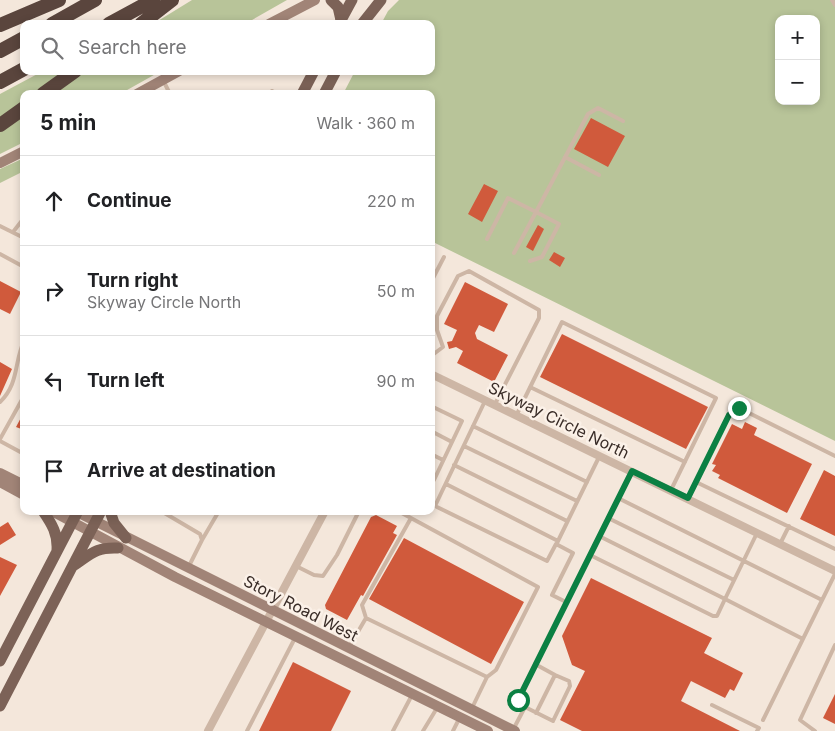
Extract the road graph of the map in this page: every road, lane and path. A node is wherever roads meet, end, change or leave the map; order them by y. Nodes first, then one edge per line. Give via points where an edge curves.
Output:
1 (59, 0) edge
2 (95, 0) edge
3 (154, 0) edge
4 (172, 0) edge
5 (315, 0) edge
6 (330, 0) edge
7 (352, 0) edge
8 (374, 0) edge
9 (381, 0) edge
10 (832, 0) edge
11 (834, 5) edge
12 (59, 20) edge
13 (116, 20) edge
14 (146, 20) edge
15 (277, 20) edge
16 (340, 20) edge
17 (341, 20) edge
18 (364, 20) edge
19 (365, 20) edge
20 (0, 25) edge
21 (20, 40) edge
22 (0, 51) edge
23 (20, 71) edge
24 (69, 75) edge
25 (172, 75) edge
26 (312, 75) edge
27 (334, 75) edge
28 (163, 80) junction
29 (0, 82) edge
30 (49, 90) edge
31 (144, 90) edge
32 (168, 90) edge
33 (304, 90) edge
34 (326, 90) edge
35 (20, 111) edge
36 (623, 121) dead end
37 (0, 124) edge
38 (20, 153) edge
39 (565, 157) junction
40 (0, 163) edge
41 (599, 175) dead end
42 (536, 212) junction
43 (20, 223) edge
44 (0, 226) edge
45 (13, 232) junction
46 (20, 236) edge
47 (487, 239) dead end
48 (514, 253) dead end
49 (0, 254) edge
50 (444, 257) dead end
51 (530, 261) dead end
52 (20, 265) edge
53 (435, 274) edge
54 (20, 353) edge
55 (435, 353) edge
56 (435, 376) edge
57 (530, 387) junction
58 (486, 399) junction
59 (0, 402) edge
60 (20, 403) edge
61 (496, 404) junction
62 (435, 408) edge
63 (516, 414) junction
64 (473, 426) junction
65 (435, 433) edge
66 (0, 440) edge
67 (452, 442) junction
68 (464, 446) junction
69 (20, 452) edge
70 (600, 455) junction
71 (435, 456) edge
72 (835, 456) edge
73 (443, 460) junction
74 (685, 462) junction
75 (454, 466) junction
76 (632, 471) junction
77 (0, 473) edge
78 (435, 475) edge
79 (0, 482) edge
80 (587, 482) junction
81 (696, 482) junction
82 (20, 483) edge
83 (446, 484) junction
84 (671, 490) junction
85 (20, 493) edge
86 (618, 498) junction
87 (688, 498) junction
88 (577, 501) junction
89 (46, 515) edge
90 (76, 515) edge
91 (78, 515) edge
92 (111, 515) edge
93 (168, 515) edge
94 (216, 515) edge
95 (323, 515) edge
96 (357, 515) edge
97 (405, 515) edge
98 (411, 518) junction
99 (608, 518) junction
100 (568, 521) junction
101 (95, 522) edge
102 (789, 526) junction
103 (757, 533) junction
104 (599, 536) junction
105 (126, 538) junction
106 (202, 540) junction
107 (557, 542) junction
108 (780, 544) junction
109 (118, 548) junction
110 (835, 549) edge
111 (57, 552) junction
112 (590, 555) junction
113 (744, 560) junction
114 (296, 566) junction
115 (71, 567) junction
116 (188, 568) junction
117 (835, 573) edge
118 (734, 580) junction
119 (725, 599) junction
120 (822, 600) junction
121 (566, 602) junction
122 (273, 610) junction
123 (366, 618) junction
124 (267, 622) junction
125 (296, 636) junction
126 (803, 639) junction
127 (835, 645) edge
128 (348, 649) junction
129 (0, 662) edge
130 (536, 664) junction
131 (555, 674) junction
132 (487, 677) junction
133 (412, 693) junction
134 (712, 705) dead end
135 (0, 706) edge
136 (438, 706) junction
137 (525, 707) junction
138 (471, 710) junction
139 (536, 713) junction
140 (460, 717) junction
141 (763, 720) dead end
142 (208, 731) edge
143 (247, 731) edge
144 (393, 731) edge
145 (423, 731) edge
146 (453, 731) edge
147 (488, 731) edge
148 (514, 731) edge
149 (757, 731) edge
150 (815, 731) edge

1 - 20 highway
2 - 12 highway
3 - 13 highway
4 - 14 highway
5 - 15 street
6 - 16 main road via 338,7
7 - 17 main road
8 - 18 main road
9 - 19 main road
10 - 11 lane
21 - 22 highway
23 - 29 highway
24 - 30 highway
25 - 28 street
26 - 33 main road
27 - 34 main road
28 - 31 street
28 - 32 lane
35 - 37 highway
36 - 39 lane via 598,108 588,114
38 - 40 street
39 - 41 lane
39 - 42 lane
42 - 47 lane via 508,198
42 - 48 lane
42 - 51 lane via 559,224 542,256
43 - 45 lane
44 - 45 lane
45 - 46 lane
49 - 52 lane
50 - 53 lane
54 - 59 lane via 10,389
55 - 61 lane via 443,347 437,330 437,316 458,276 469,271 539,310 539,318
56 - 58 street, Skyway Circle North
57 - 63 lane
57 - 74 lane
57 - 74 lane via 562,322 716,398
58 - 61 street, Skyway Circle North
58 - 64 lane
60 - 66 lane
61 - 63 street, Skyway Circle North
62 - 67 lane via 462,421
63 - 70 street, Skyway Circle North
64 - 68 lane
64 - 80 lane
65 - 67 lane
66 - 69 lane
67 - 73 lane
68 - 75 lane
68 - 88 lane
70 - 76 street, Skyway Circle North
70 - 80 lane
71 - 73 lane
72 - 81 lane via 739,408 729,415
73 - 78 lane
74 - 84 lane
75 - 83 lane
75 - 100 lane
76 - 84 street, Skyway Circle North
76 - 86 lane
77 - 82 street
79 - 85 street
80 - 88 lane
81 - 87 lane
81 - 102 lane
83 - 107 lane
83 - 107 lane via 435,506 547,561
84 - 87 street, Skyway Circle North
86 - 99 lane
86 - 113 lane
87 - 103 street, Skyway Circle North
88 - 100 lane
89 - 111 main road via 55,528
90 - 111 main road
91 - 101 street, Story Road West
92 - 105 main road
93 - 106 lane via 200,534
94 - 106 lane
95 - 114 street
96 - 114 lane via 323,576 314,576
97 - 98 lane
98 - 123 lane via 362,605
98 - 132 lane via 538,587 496,670
99 - 104 lane
99 - 118 lane
100 - 107 lane
101 - 105 street, Story Road West
101 - 109 street, Story Road West
101 - 115 main road
102 - 108 lane
102 - 110 lane
103 - 108 street, Skyway Circle North
103 - 113 lane
104 - 112 lane
104 - 119 lane
105 - 116 street, Story Road West
106 - 116 lane
107 - 121 lane via 573,553 552,595
108 - 117 street, Skyway Circle North
109 - 115 main road via 97,550
109 - 124 street, Story Road West
111 - 129 main road
112 - 119 lane via 713,616 717,616
112 - 121 lane
113 - 118 lane
113 - 120 lane
114 - 122 street
115 - 135 main road
116 - 122 street, Story Road West
117 - 120 lane
118 - 119 lane
119 - 126 lane
120 - 126 lane
121 - 130 lane
122 - 124 street
122 - 128 street, Story Road West
123 - 128 lane
123 - 132 lane
124 - 125 street, Story Road West
124 - 142 street
125 - 133 street, Story Road West
125 - 143 lane
126 - 141 lane
127 - 150 lane via 800,720
128 - 138 street, Story Road West
130 - 131 lane
130 - 137 lane via 518,700
131 - 139 lane
131 - 139 lane via 570,686 553,721
132 - 138 lane
133 - 136 street, Story Road West
133 - 144 lane
134 - 149 lane via 759,728
136 - 140 street, Story Road West
136 - 145 lane
137 - 139 lane
137 - 148 lane
138 - 148 street, Story Road West
140 - 146 lane
140 - 147 street, Story Road West

